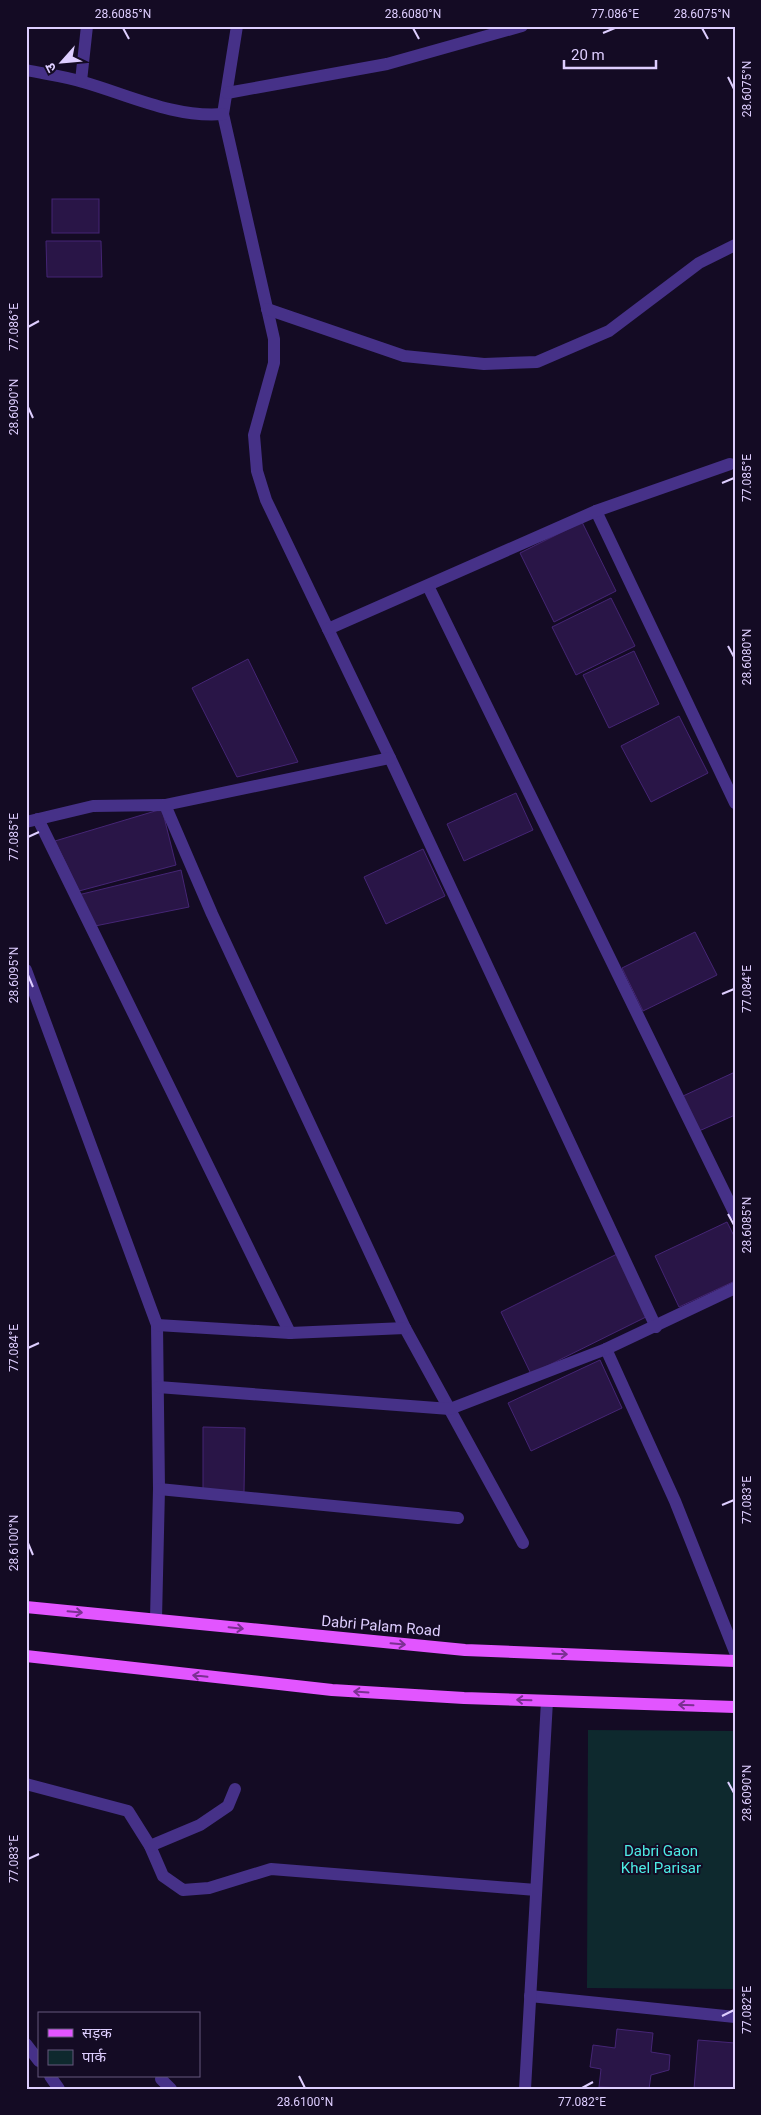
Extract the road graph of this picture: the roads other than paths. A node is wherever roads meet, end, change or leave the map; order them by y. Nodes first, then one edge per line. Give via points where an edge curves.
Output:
1 (86, 26) edge
2 (236, 26) edge
3 (522, 26) edge
4 (26, 70) edge
5 (81, 81) junction
6 (227, 93) junction
7 (223, 114) junction
8 (735, 245) edge
9 (267, 309) junction
10 (730, 464) dead end
11 (596, 511) junction
12 (428, 586) junction
13 (328, 629) junction
14 (390, 758) junction
15 (735, 803) edge
16 (165, 805) junction
17 (32, 821) edge
18 (26, 970) edge
19 (735, 1214) edge
20 (735, 1288) edge
21 (157, 1326) junction
22 (656, 1327) junction
23 (405, 1328) junction
24 (290, 1333) junction
25 (606, 1349) junction
26 (158, 1387) junction
27 (450, 1409) junction
28 (159, 1490) junction
29 (458, 1518) dead end
30 (523, 1543) dead end
31 (26, 1607) edge
32 (156, 1619) junction
33 (735, 1652) edge
34 (26, 1656) edge
35 (735, 1661) edge
36 (547, 1701) junction
37 (735, 1707) edge
38 (26, 1784) edge
39 (235, 1789) dead end
40 (150, 1846) junction
41 (536, 1890) junction
42 (530, 1996) junction
43 (735, 2017) edge
44 (26, 2044) edge
45 (38, 2060) edge
46 (51, 2078) edge
47 (161, 2079) dead end
48 (59, 2089) edge
49 (171, 2089) edge
50 (525, 2089) edge

1 - 5 street
2 - 6 street
3 - 6 street via 387,64
4 - 5 street
5 - 7 street via 183,114
6 - 7 street
7 - 9 street
8 - 9 street via 700,263 609,331 537,362 484,364 404,356
9 - 13 street via 274,338 274,363 254,435 257,471 266,500
10 - 11 street
11 - 12 street
11 - 15 street
12 - 13 street
12 - 19 street
13 - 14 street
14 - 16 street
14 - 22 street
16 - 17 street via 92,806
16 - 23 street via 216,923
17 - 24 street
18 - 21 street
20 - 22 street
21 - 24 street
21 - 26 street
22 - 25 street
23 - 24 street
23 - 27 street
25 - 27 street
25 - 33 street via 675,1501
26 - 27 street
26 - 28 street
27 - 30 street
28 - 29 street
28 - 32 street
31 -> 32 main road, Dabri Palam Road
32 -> 35 main road, Dabri Palam Road via 465,1650
36 -> 34 main road via 332,1690
37 -> 36 main road
36 - 41 street
38 - 40 street via 128,1811
39 - 40 street via 228,1806 200,1825
40 - 41 street via 163,1876 183,1890 210,1888 271,1869
41 - 42 street
42 - 43 street
42 - 50 street
44 - 45 street
46 - 48 street
47 - 49 street

